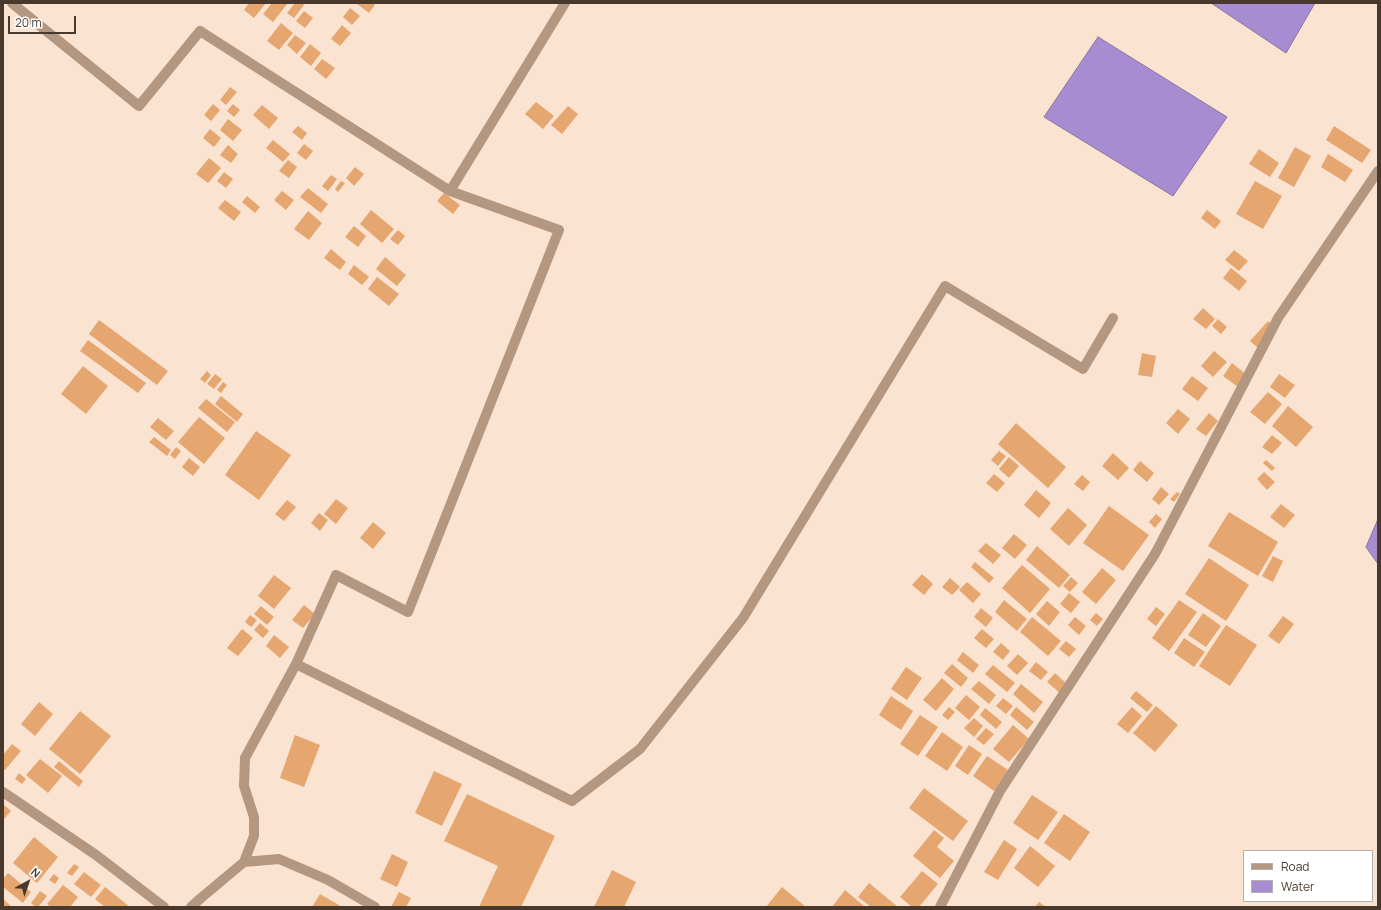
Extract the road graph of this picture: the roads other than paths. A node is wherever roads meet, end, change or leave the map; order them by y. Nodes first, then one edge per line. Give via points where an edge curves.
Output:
1 (12, 3) edge
2 (565, 3) edge
3 (1378, 170) edge
4 (450, 191) junction
5 (1113, 318) dead end
6 (296, 664) junction
7 (3, 792) edge
8 (244, 862) junction
9 (164, 907) edge
10 (191, 907) edge
11 (375, 907) edge
12 (940, 907) edge

1 - 4 street via 139,106 200,31
2 - 4 street
3 - 12 street via 1278,318 1155,554 1000,791
4 - 6 street via 559,230 408,612 336,575
5 - 6 street via 1083,369 945,286 743,618 640,749 572,801
6 - 8 street via 244,758 244,786 254,817 254,836
7 - 9 street via 96,855
8 - 10 street
8 - 11 street via 279,859 328,880

